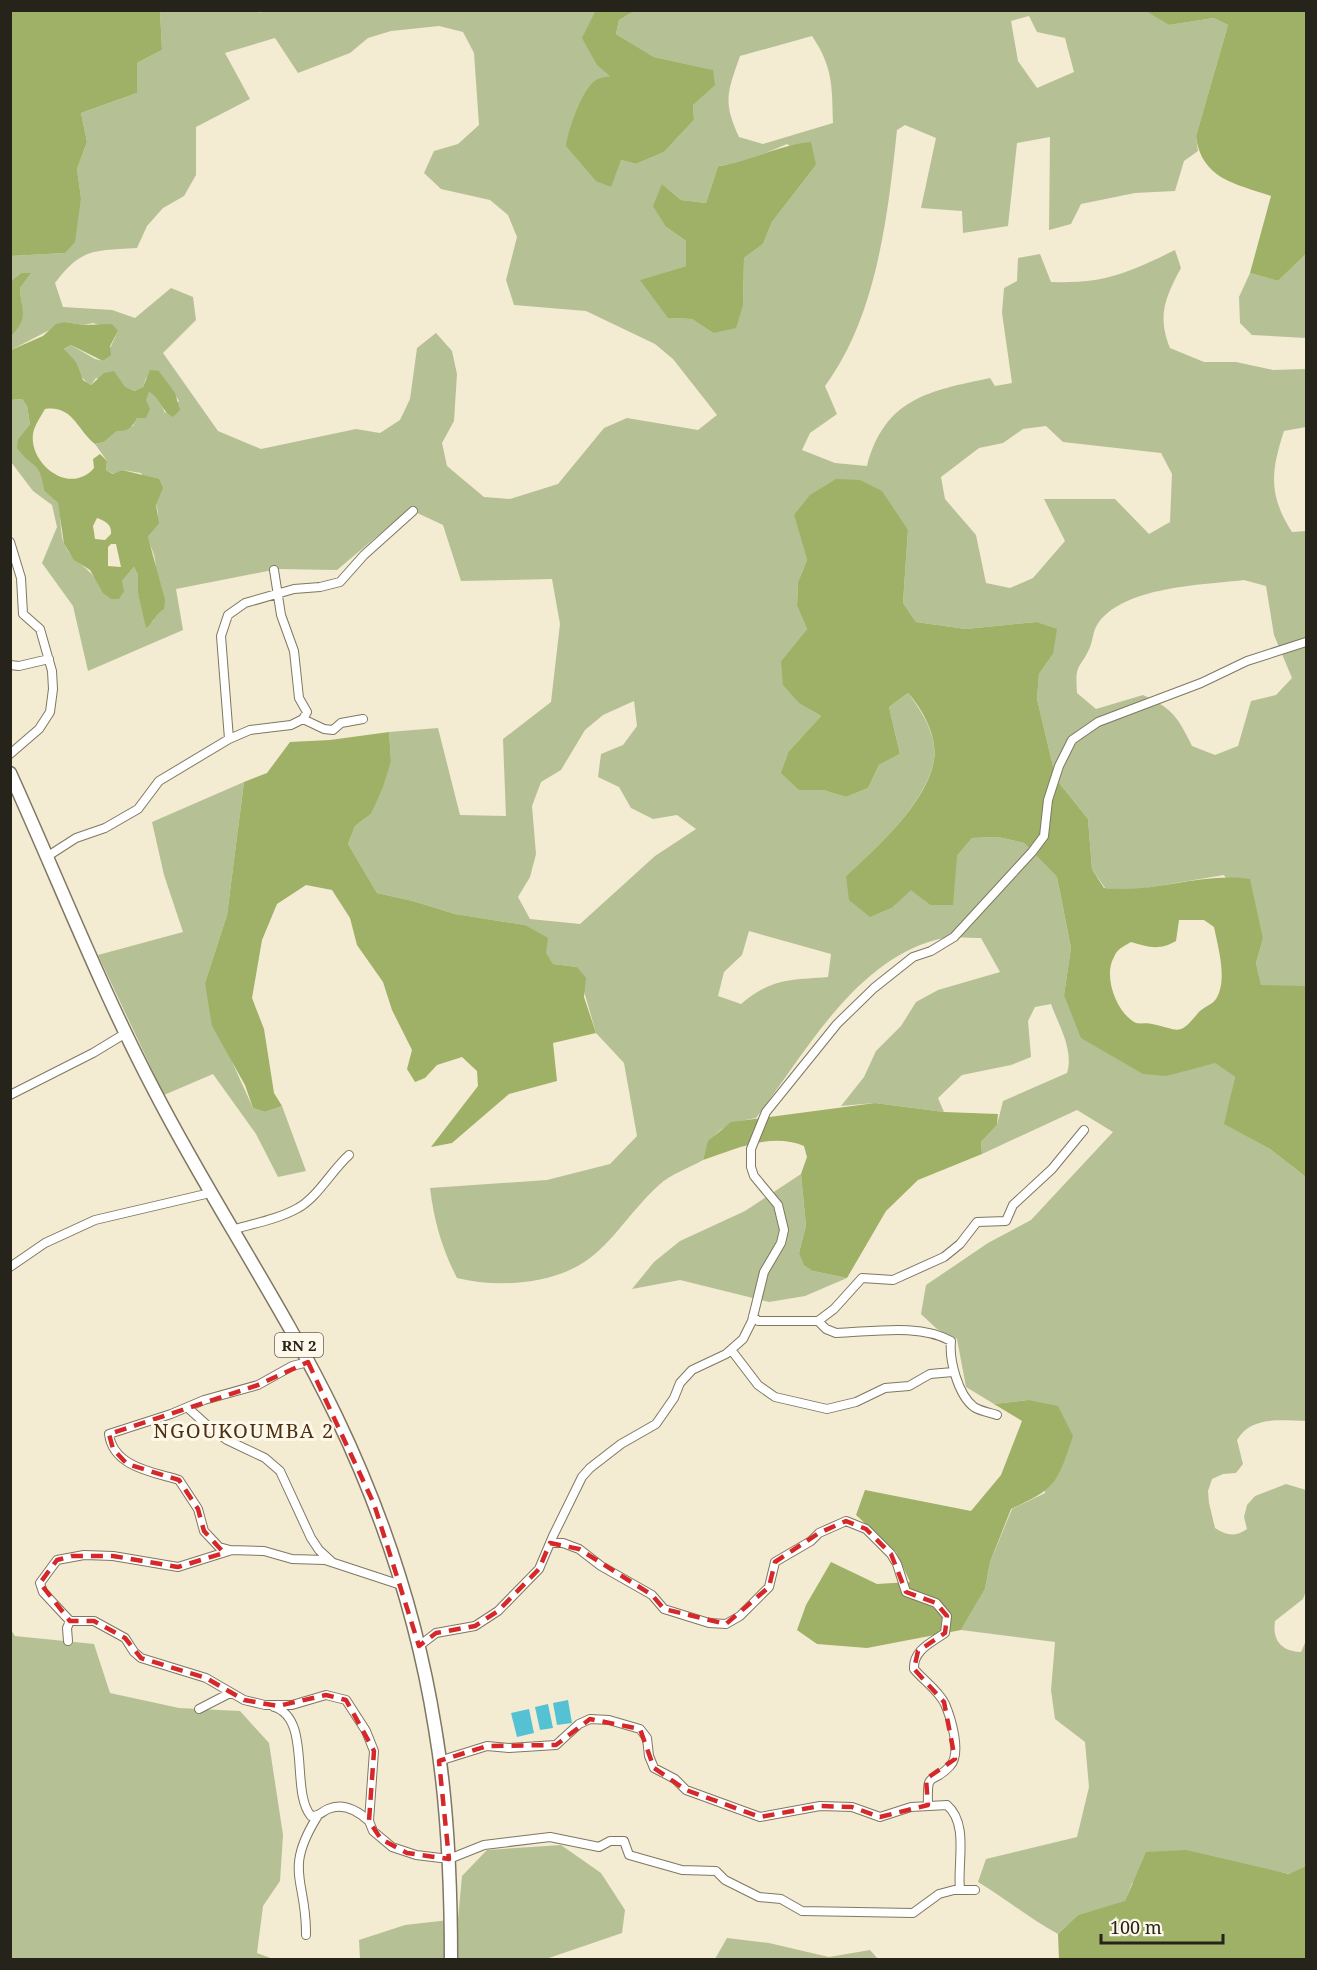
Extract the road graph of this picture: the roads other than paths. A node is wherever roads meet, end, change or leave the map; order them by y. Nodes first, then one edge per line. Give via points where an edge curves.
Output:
1 (413, 511) dead end
2 (10, 542) edge
3 (274, 570) dead end
4 (276, 594) junction
5 (1306, 642) edge
6 (49, 659) junction
7 (10, 665) edge
8 (303, 719) junction
9 (363, 719) dead end
10 (230, 739) junction
11 (10, 754) edge
12 (10, 773) edge
13 (48, 856) junction
14 (126, 1033) junction
15 (10, 1095) edge
16 (1084, 1130) dead end
17 (349, 1155) dead end
18 (210, 1193) junction
19 (231, 1230) junction
20 (10, 1267) edge
21 (753, 1316) junction
22 (818, 1321) junction
23 (732, 1351) junction
24 (308, 1362) junction
25 (953, 1372) junction
26 (188, 1407) junction
27 (997, 1415) dead end
28 (550, 1543) junction
29 (230, 1550) junction
30 (333, 1563) junction
31 (401, 1585) junction
32 (70, 1621) junction
33 (68, 1641) dead end
34 (418, 1646) junction
35 (230, 1693) junction
36 (265, 1705) junction
37 (199, 1708) dead end
38 (439, 1761) junction
39 (928, 1805) junction
40 (316, 1817) junction
41 (369, 1821) junction
42 (449, 1859) junction
43 (960, 1890) junction
44 (975, 1890) dead end
45 (306, 1935) dead end
46 (451, 1959) edge

1 - 4 street via 340,582
2 - 6 street via 21,578 23,614 40,629
3 - 4 street
4 - 8 street via 294,651 299,698 307,712
4 - 10 street via 245,603 228,615 220,636
5 - 21 street via 1247,661 1098,722 1072,740 1048,800 1044,836 1032,852 954,936 913,957 874,988 824,1038 766,1112 751,1149 754,1176 773,1196 784,1230 764,1272
6 - 7 street
6 - 11 street via 53,689 50,712 39,729
8 - 9 street via 333,730 341,723
8 - 10 street via 291,725 250,730
10 - 13 street via 159,781 138,809
12 - 13 main road, RN 2
13 - 14 main road, RN 2
14 - 15 street
14 - 18 main road, RN 2
16 - 22 street via 1052,1169 1013,1205 1006,1221 977,1222 944,1257 893,1280 862,1278
17 - 19 street via 313,1196 297,1208
18 - 19 main road, RN 2
18 - 20 street via 95,1220 45,1243
19 - 24 main road, RN 2
21 - 22 street via 758,1322
21 - 23 street via 743,1340
22 - 25 street via 836,1333 908,1331 942,1336 951,1341
23 - 25 street via 758,1385 775,1397 827,1409 856,1402 885,1388 909,1386 930,1374
23 - 28 street via 692,1370 656,1424 621,1443 590,1468
24 - 26 street via 264,1382
24 - 31 main road, RN 2 via 336,1415 374,1504
25 - 27 street via 975,1408
26 - 29 street via 109,1434 109,1439 127,1464 179,1479 198,1509 204,1531 219,1547
26 - 30 street via 208,1427 265,1458 280,1471 311,1538
28 - 34 street via 539,1569 498,1611 475,1626 436,1633
28 - 39 street via 579,1549 652,1595 664,1609 709,1623 726,1624 740,1616 769,1587 775,1562 846,1521 866,1529 897,1564 906,1592 936,1603 946,1616 945,1633 918,1651 913,1660 914,1669 944,1702 955,1747 950,1767 930,1778 927,1784
29 - 30 street via 264,1551 292,1559
29 - 32 street via 178,1567 112,1556 84,1555 57,1560 40,1583 43,1592
30 - 31 street
31 - 34 main road, RN 2
32 - 33 street
32 - 35 street via 94,1622 125,1638 141,1658 206,1678
34 - 38 main road, RN 2
35 - 36 street
35 - 37 street
36 - 40 street via 280,1709 290,1721 297,1740 303,1805
36 - 41 street via 292,1705 326,1695 346,1700 374,1751
38 - 39 street via 487,1746 556,1745 579,1724 590,1719 609,1719 640,1729 647,1738 654,1768 686,1790 760,1817 820,1806 852,1807 880,1817
38 - 42 main road, RN 2
39 - 43 street via 947,1805 955,1812 961,1853
40 - 41 street via 336,1806 359,1812
40 - 45 street via 298,1856 297,1876 307,1914
41 - 42 street via 373,1831 392,1847
42 - 43 street via 484,1845 531,1839 550,1837 599,1847 618,1840 624,1841 629,1855 682,1870 716,1871 725,1880 759,1897 781,1899 802,1911 913,1913 939,1894
42 - 46 main road, RN 2
43 - 44 street

